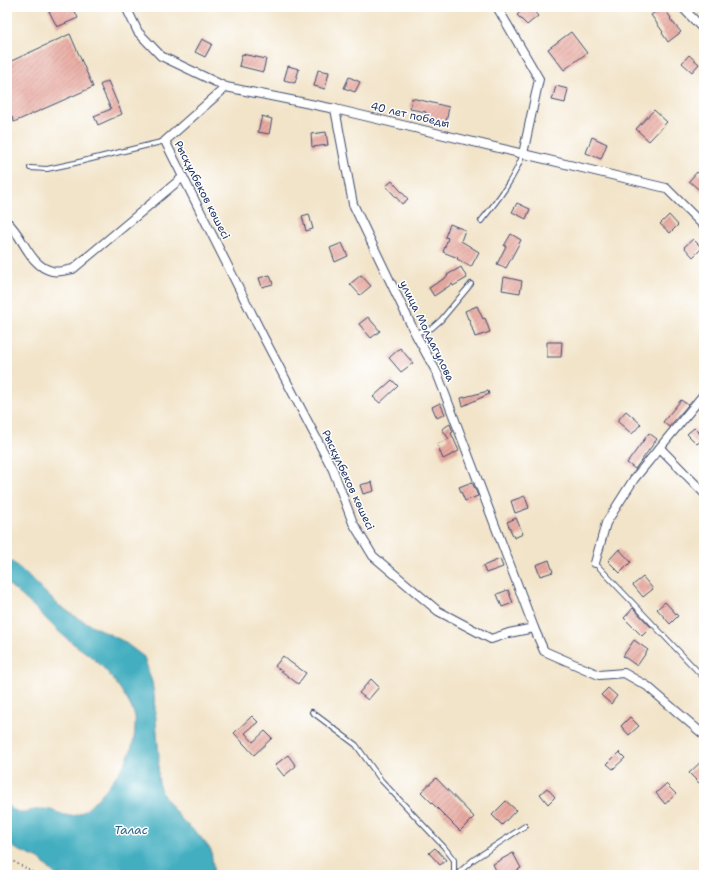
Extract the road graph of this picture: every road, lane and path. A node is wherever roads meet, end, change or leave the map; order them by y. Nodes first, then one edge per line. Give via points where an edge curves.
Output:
1 (126, 7) edge
2 (497, 7) edge
3 (682, 7) edge
4 (704, 30) edge
5 (226, 87) junction
6 (335, 109) junction
7 (165, 141) junction
8 (523, 154) junction
9 (30, 168) dead end
10 (183, 177) junction
11 (481, 221) dead end
12 (7, 222) edge
13 (704, 226) edge
14 (471, 284) dead end
15 (415, 333) junction
16 (704, 394) edge
17 (660, 448) junction
18 (704, 493) edge
19 (595, 563) joint
20 (534, 628) junction
21 (704, 678) edge
22 (312, 712) dead end
23 (704, 736) edge
24 (525, 826) dead end
25 (7, 858) edge
26 (38, 875) edge
27 (455, 875) edge

1 - 5 street, 40 лет победы via 138,32 161,56
2 - 8 street via 539,79
3 - 4 street
5 - 6 street, 40 лет победы
5 - 7 street
6 - 8 street, 40 лет победы
6 - 15 street, улица Молдагулова via 353,204
7 - 9 lane via 47,169
7 - 10 street, Рысқұлбеков көшесі
8 - 11 lane via 517,170
8 - 13 street, 40 лет победы via 666,188
10 - 12 street via 73,269 53,272 43,267 32,257
10 - 20 street, Рысқұлбеков көшесі via 333,470 353,523 373,556 438,611 492,639
14 - 15 lane via 432,328
15 - 20 street, улица Молдагулова via 437,373
16 - 17 street
17 - 18 street
17 - 19 street via 634,478 606,523
19 - 21 lane
20 - 23 street via 544,651 599,675 624,673 647,686
22 - 27 lane via 356,745 381,780 454,860
24 - 27 lane
25 - 26 path

